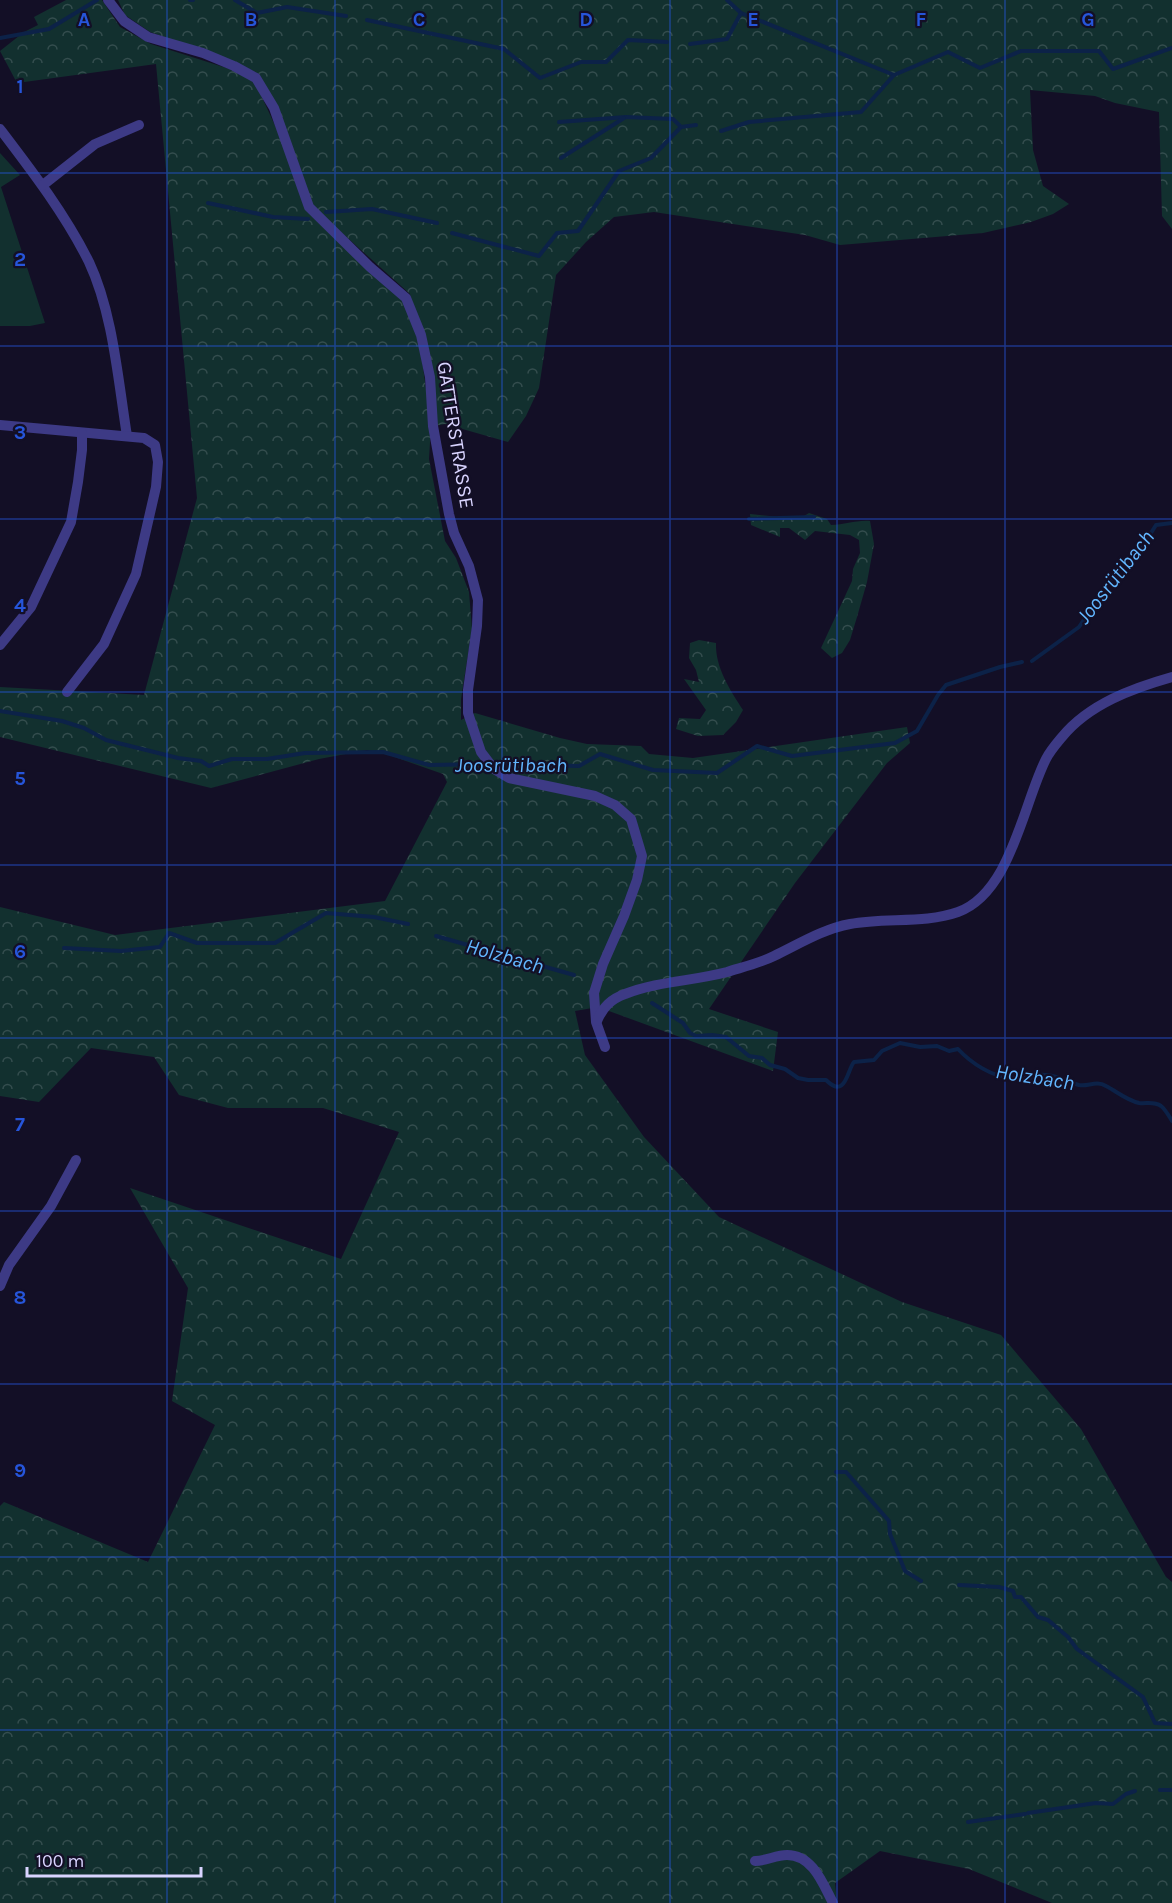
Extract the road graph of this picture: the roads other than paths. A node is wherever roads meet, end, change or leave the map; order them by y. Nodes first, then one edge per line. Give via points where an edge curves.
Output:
1 (108, 0) edge
2 (139, 126) dead end
3 (0, 129) edge
4 (43, 185) junction
5 (0, 425) edge
6 (82, 433) junction
7 (127, 436) junction
8 (0, 645) edge
9 (1172, 677) edge
10 (67, 692) dead end
11 (596, 1022) junction
12 (605, 1047) dead end
13 (75, 1160) dead end
14 (0, 1286) edge
15 (755, 1861) dead end
16 (833, 1903) edge

1 - 11 street, GATTERSTRASSE via 124,21 148,37 203,53 256,78 274,108 309,207 406,298 421,335 430,377 433,426 449,514 478,600 468,713 481,752 494,769 509,778 594,796 615,806 631,819 642,856 637,880 594,993
2 - 4 street via 95,144
3 - 4 street
4 - 7 street via 89,263 105,308
5 - 6 street
6 - 7 street
6 - 8 street via 71,522 31,607
7 - 10 street via 144,438 155,445 158,462 136,574 104,644
9 - 11 street via 1112,699 1063,735 1047,758 998,874 975,903 958,912 937,916 848,924 726,972 625,994 608,1002
11 - 12 street, GATTERSTRASSE
13 - 14 street via 51,1206 9,1265
15 - 16 street via 787,1855 802,1859 817,1871

